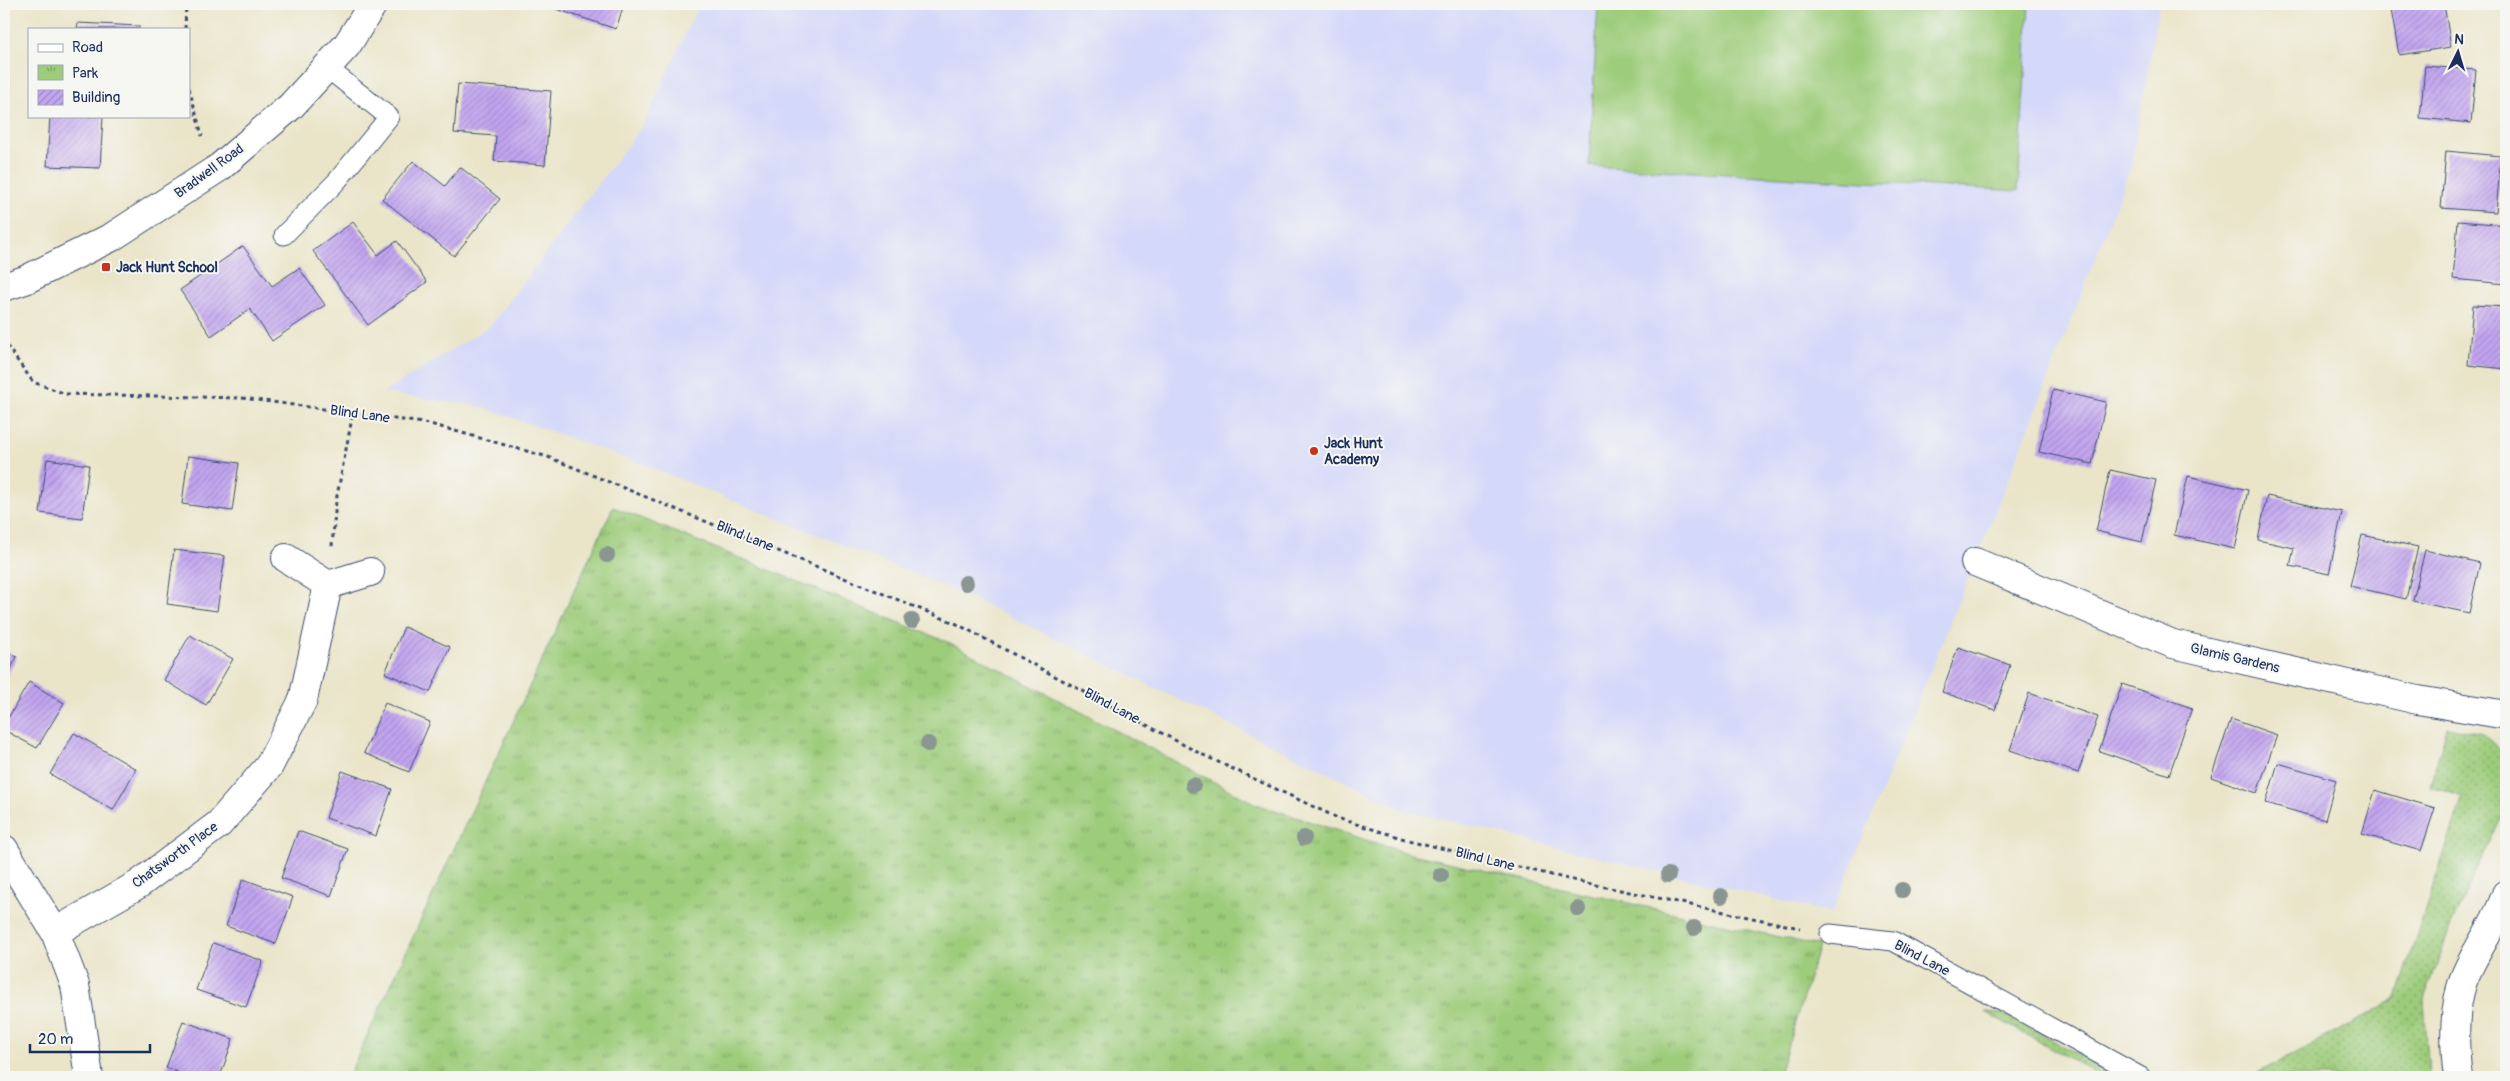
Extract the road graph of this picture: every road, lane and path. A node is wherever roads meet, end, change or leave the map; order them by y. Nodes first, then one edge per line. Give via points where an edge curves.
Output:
1 (186, 4) edge
2 (373, 4) edge
3 (186, 28) edge
4 (326, 67) junction
5 (190, 92) edge
6 (204, 144) dead end
7 (284, 235) dead end
8 (4, 288) edge
9 (4, 338) edge
10 (353, 413) junction
11 (331, 556) dead end
12 (286, 558) dead end
13 (1975, 562) dead end
14 (370, 572) dead end
15 (328, 585) junction
16 (2506, 715) edge
17 (4, 849) edge
18 (2506, 894) edge
19 (55, 932) junction
20 (1830, 934) joint
21 (89, 1077) edge
22 (2141, 1077) edge
23 (2458, 1077) edge

1 - 3 path
2 - 4 street, Bradwell Road via 347,44
4 - 7 lane via 389,118 337,181
4 - 8 street, Bradwell Road via 291,106 220,167 112,237
5 - 6 path
9 - 10 path, Blind Lane via 33,382 66,394 242,398
10 - 11 path via 336,501
10 - 20 path, Blind Lane via 430,424 548,457 738,533 957,624 1199,753 1340,819 1408,840 1568,879
12 - 15 street
13 - 16 street, Glamis Gardens via 2173,644 2418,700
14 - 15 street
15 - 19 street, Chatsworth Place via 303,700 269,766 219,824 139,884
17 - 19 street
18 - 23 street via 2500,912 2464,980 2456,1006
19 - 21 street via 75,985
20 - 22 lane, Blind Lane via 1893,941

